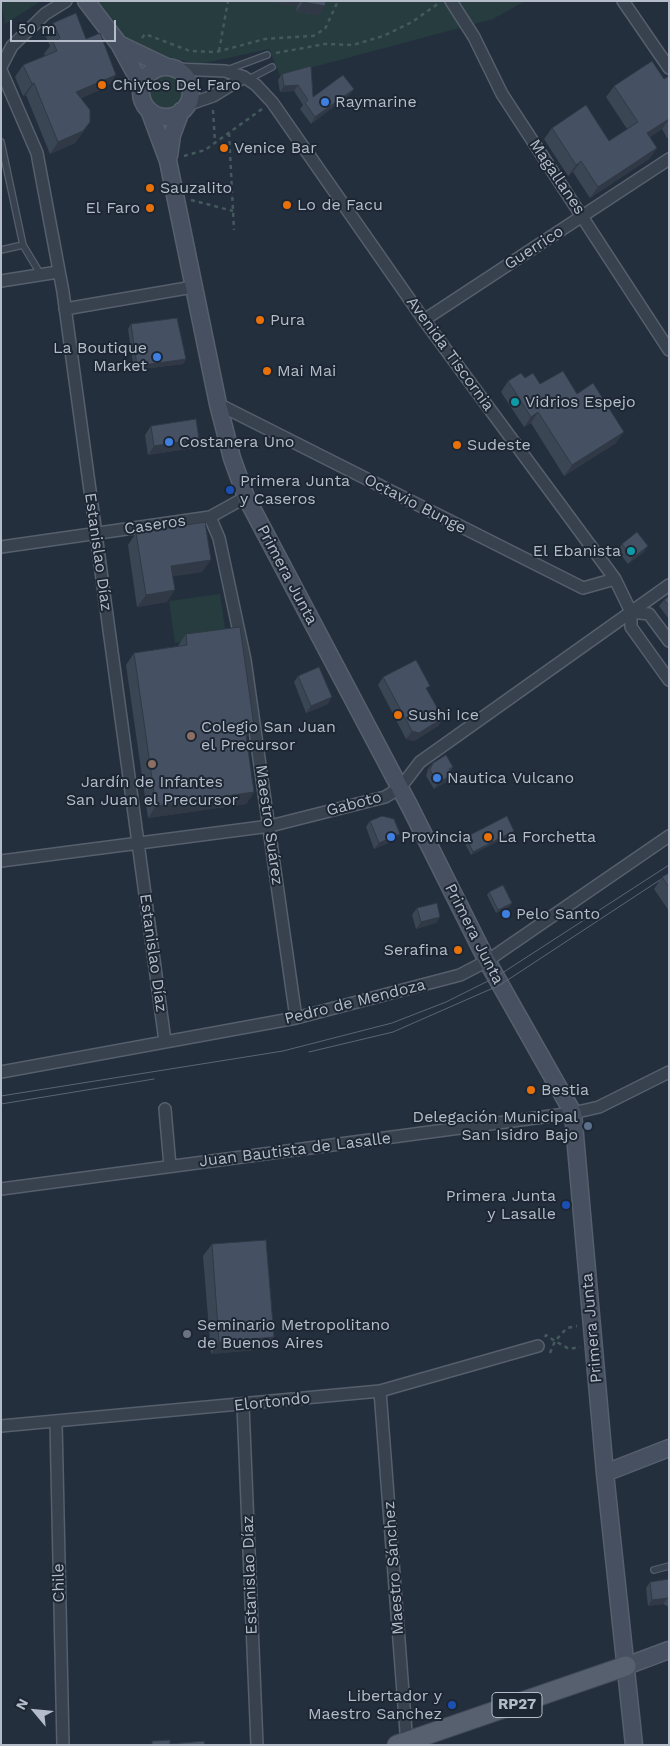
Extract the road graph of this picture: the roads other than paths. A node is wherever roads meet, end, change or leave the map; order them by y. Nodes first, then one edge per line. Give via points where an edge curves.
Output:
1 (66, 1) edge
2 (86, 1) edge
3 (451, 1) edge
4 (623, 1) edge
5 (124, 46) junction
6 (267, 54) road end
7 (272, 67) dead end
8 (172, 68) junction
9 (669, 68) edge
10 (1, 69) edge
11 (225, 71) junction
12 (247, 78) junction
13 (142, 86) junction
14 (184, 108) junction
15 (149, 110) junction
16 (1, 142) edge
17 (669, 160) edge
18 (168, 161) junction
19 (582, 216) junction
20 (24, 245) junction
21 (1, 250) edge
22 (58, 272) junction
23 (41, 276) junction
24 (1, 281) edge
25 (193, 287) junction
26 (65, 309) junction
27 (424, 320) junction
28 (669, 350) edge
29 (218, 404) junction
30 (246, 497) junction
31 (210, 517) junction
32 (96, 534) junction
33 (1, 547) edge
34 (615, 579) junction
35 (669, 585) edge
36 (632, 612) junction
37 (669, 641) edge
38 (669, 680) edge
39 (400, 788) junction
40 (270, 826) junction
41 (669, 836) edge
42 (138, 843) junction
43 (1, 861) edge
44 (487, 962) junction
45 (296, 1018) junction
46 (166, 1041) junction
47 (1, 1072) edge
48 (668, 1073) edge
49 (165, 1109) dead end
50 (573, 1113) junction
51 (170, 1166) junction
52 (1, 1189) edge
53 (538, 1346) dead end
54 (380, 1391) junction
55 (243, 1405) junction
56 (56, 1422) junction
57 (1, 1426) edge
58 (669, 1448) edge
59 (605, 1473) junction
60 (669, 1566) edge
61 (654, 1570) dead end
62 (669, 1650) edge
63 (626, 1666) junction
64 (403, 1744) edge
65 (63, 1745) edge
66 (257, 1745) edge
67 (634, 1745) edge

1 - 10 street via 45,14 12,46
2 - 5 street
3 - 19 street, Magallanes via 502,94
4 - 9 street
5 - 8 street
5 - 13 street
6 - 11 lane
7 - 12 lane
8 - 11 street
8 - 13 street via 151,72
8 - 14 street via 188,80 190,97
10 - 22 street, Estanislao Díaz via 37,153
11 - 12 street
12 - 14 street
12 - 27 street, Avenida Tiscornia via 270,99
13 - 15 street via 141,95
14 - 15 street via 165,116
14 - 18 street, Primera Junta via 172,135
15 - 18 street, Primera Junta
16 - 20 lane
17 - 19 street, Guerrico
18 - 25 street, Primera Junta
19 - 27 street, Guerrico
19 - 28 street, Magallanes
20 - 21 lane
20 - 23 lane
22 - 23 street
22 - 26 street, Estanislao Díaz
23 - 24 street
25 - 26 street
25 - 29 street, Primera Junta
26 - 32 street, Estanislao Díaz
27 - 34 street, Avenida Tiscornia
29 - 30 street, Primera Junta
29 - 34 street, Octavio Bunge via 583,588
30 - 31 street, Caseros
30 - 39 street, Primera Junta
31 - 32 street, Caseros
31 - 40 street, Maestro Suárez via 219,538 245,660
32 - 33 street, Caseros
32 - 42 street, Estanislao Díaz
34 - 36 street, Avenida Tiscornia
35 - 36 street, Gaboto
36 - 37 street via 649,614
36 - 38 street, Avenida Tiscornia via 631,627
36 - 39 street, Gaboto via 420,762
39 - 40 street, Gaboto via 385,797
39 - 44 street, Primera Junta
40 - 42 street, Gaboto
40 - 45 street, Maestro Suárez
41 - 44 street, Pedro de Mendoza
42 - 43 street, Gaboto
42 - 46 street, Estanislao Díaz
44 - 45 street, Pedro de Mendoza via 460,975
44 - 50 street, Primera Junta
45 - 46 street, Pedro de Mendoza
46 - 47 street, Pedro de Mendoza
48 - 50 street, Juan Bautista de Lasalle via 599,1107
49 - 51 street
50 - 51 street, Juan Bautista de Lasalle
50 - 59 street, Primera Junta
51 - 52 street, Juan Bautista de Lasalle
53 - 54 street, Elortondo
54 - 55 street, Elortondo
54 - 64 street, Maestro Sánchez
55 - 56 street, Elortondo
55 - 66 street, Estanislao Díaz
56 - 57 street, Elortondo
56 - 65 street, Chile
58 - 59 street
59 - 63 street, Primera Junta
60 - 61 lane
62 - 63 street, RP27
63 - 64 main road, RP27
63 - 67 street, Primera Junta

